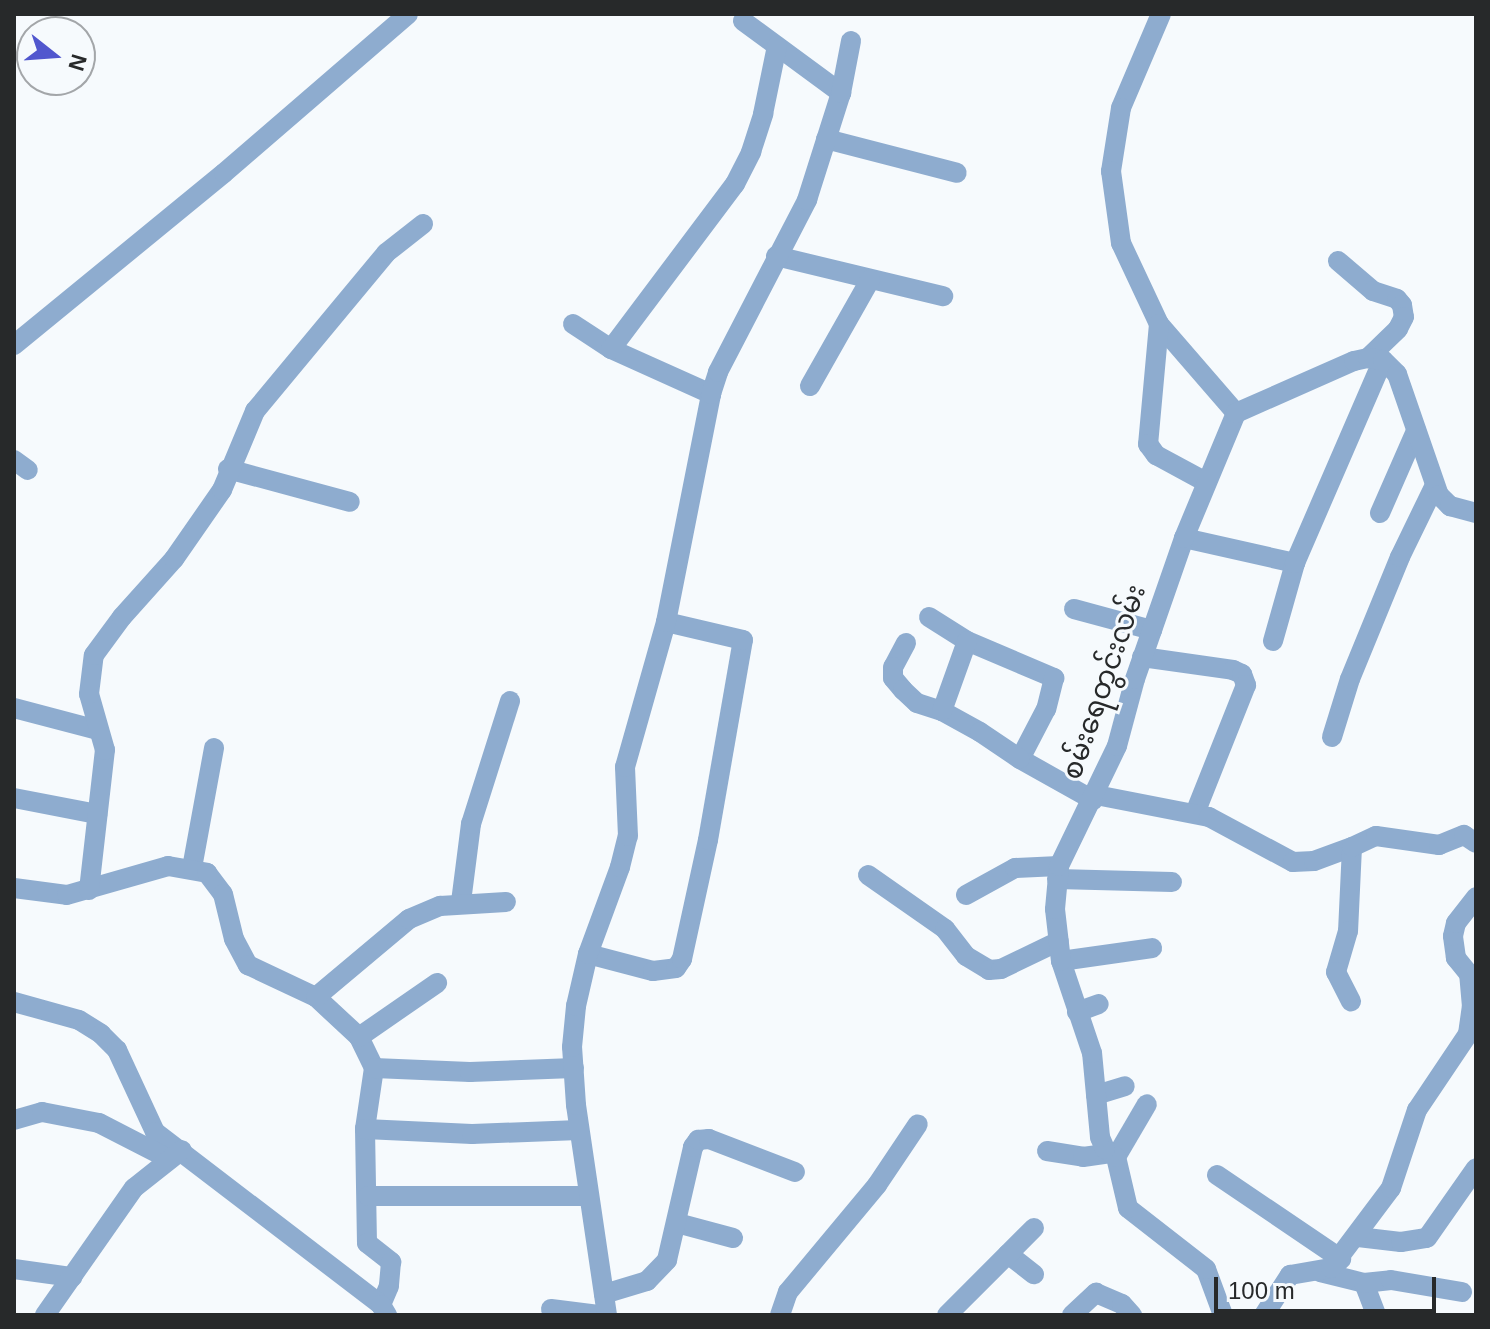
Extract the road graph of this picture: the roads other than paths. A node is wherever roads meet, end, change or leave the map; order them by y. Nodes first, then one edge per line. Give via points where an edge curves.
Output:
1 (408, 14) edge
2 (1161, 14) edge
3 (743, 21) dead end
4 (851, 41) dead end
5 (777, 46) junction
6 (841, 93) junction
7 (826, 139) junction
8 (957, 173) dead end
9 (423, 224) dead end
10 (776, 256) junction
11 (1338, 261) dead end
12 (870, 280) junction
13 (943, 296) dead end
14 (573, 324) dead end
15 (1159, 324) junction
16 (14, 345) edge
17 (611, 349) junction
18 (1375, 359) junction
19 (810, 386) dead end
20 (711, 394) junction
21 (1236, 413) junction
22 (1416, 431) junction
23 (228, 469) junction
24 (1206, 482) junction
25 (1434, 487) junction
26 (350, 502) dead end
27 (1380, 513) dead end
28 (1476, 513) edge
29 (1184, 538) junction
30 (1295, 563) junction
31 (1074, 609) dead end
32 (929, 617) dead end
33 (666, 622) junction
34 (1152, 630) junction
35 (967, 641) junction
36 (1273, 641) dead end
37 (906, 643) dead end
38 (1142, 657) junction
39 (510, 701) dead end
40 (14, 708) edge
41 (942, 711) junction
42 (98, 730) junction
43 (1332, 737) dead end
44 (214, 748) dead end
45 (1020, 759) junction
46 (14, 798) edge
47 (1094, 798) junction
48 (1195, 813) junction
49 (97, 814) junction
50 (1476, 843) edge
51 (1352, 847) junction
52 (192, 868) junction
53 (1058, 872) junction
54 (868, 875) dead end
55 (1172, 882) dead end
56 (14, 888) edge
57 (89, 890) junction
58 (966, 895) dead end
59 (1476, 897) edge
60 (461, 902) junction
61 (506, 902) dead end
62 (1152, 948) dead end
63 (1060, 951) junction
64 (588, 954) junction
65 (1472, 977) edge
66 (437, 983) dead end
67 (316, 997) junction
68 (1351, 1001) dead end
69 (14, 1002) edge
70 (1099, 1004) dead end
71 (1077, 1012) junction
72 (359, 1037) junction
73 (374, 1068) junction
74 (574, 1068) junction
75 (1125, 1086) dead end
76 (1096, 1095) junction
77 (1147, 1104) dead end
78 (14, 1120) edge
79 (918, 1124) dead end
80 (365, 1129) junction
81 (579, 1130) junction
82 (1047, 1151) dead end
83 (175, 1154) junction
84 (1114, 1155) junction
85 (1476, 1168) edge
86 (795, 1172) dead end
87 (1217, 1175) dead end
88 (368, 1196) junction
89 (589, 1196) junction
90 (677, 1223) junction
91 (1034, 1228) dead end
92 (1358, 1237) junction
93 (733, 1238) dead end
94 (1341, 1259) junction
95 (14, 1269) edge
96 (1320, 1272) junction
97 (72, 1277) junction
98 (1364, 1283) junction
99 (1462, 1292) dead end
100 (604, 1294) junction
101 (551, 1309) dead end
102 (384, 1310) edge
103 (45, 1315) edge
104 (599, 1315) edge
105 (607, 1315) edge
106 (780, 1315) edge
107 (947, 1315) edge
108 (1072, 1315) edge
109 (1132, 1315) edge
110 (1223, 1315) edge
111 (1264, 1315) edge
112 (1376, 1315) edge

1 - 16 street
2 - 15 street via 1121,108 1111,171 1121,243
3 - 5 street
4 - 6 street
5 - 6 street
5 - 17 street via 763,114 735,184
6 - 7 street
7 - 8 street
7 - 10 street via 807,200
9 - 23 street via 386,253 263,402
10 - 12 street
10 - 20 street
11 - 18 street via 1373,291 1402,305 1398,329
12 - 13 street
12 - 19 street
14 - 17 street
15 - 21 street
15 - 24 street via 1148,444 1156,455
17 - 20 street
18 - 21 street
18 - 22 street via 1397,374
18 - 30 street
20 - 33 street
21 - 24 street, စမ်းရေတွင်းလမ်း
22 - 25 street
22 - 27 street
23 - 26 street
23 - 42 street via 222,490 174,559 94,655 89,694
24 - 29 street, စမ်းရေတွင်းလမ်း
25 - 28 street via 1450,506
25 - 43 street via 1361,652
29 - 30 street
29 - 34 street, စမ်းရေတွင်းလမ်း
30 - 36 street
31 - 34 street
32 - 35 street
33 - 64 street via 625,767 628,836
33 - 64 street via 743,640 682,959 676,968 653,971
34 - 38 street, စမ်းရေတွင်းလမ်း
35 - 41 street
35 - 45 street via 1054,678 1046,709
37 - 41 street via 893,678 917,703
38 - 47 street, စမ်းရေတွင်းလမ်း via 1117,746
38 - 48 street via 1233,670 1242,674 1246,685
39 - 60 street via 471,824
40 - 42 street
41 - 45 street
42 - 49 street via 105,750
44 - 52 street
45 - 47 street
46 - 49 street
47 - 48 street
47 - 53 street, စမ်းရေတွင်းလမ်း
48 - 51 street via 1293,862 1314,861
49 - 57 street
50 - 51 street via 1464,835 1439,845 1376,836
51 - 68 street via 1348,931 1336,972
52 - 57 street via 168,866
52 - 67 street via 226,888 234,939 248,965
53 - 55 street
53 - 58 street via 1015,868
53 - 63 street, စမ်းရေတွင်းလမ်း
54 - 63 street via 945,929 966,956 989,970
56 - 57 street via 67,895
59 - 65 street via 1456,923 1453,936 1456,958
60 - 61 street
60 - 67 street via 409,919
62 - 63 street
63 - 71 street, စမ်းရေတွင်းလမ်း
64 - 74 street via 576,1006
65 - 92 street via 1468,1034 1417,1110 1391,1188
66 - 72 street
67 - 72 street
69 - 83 street via 79,1020 101,1034 117,1050 155,1132
70 - 71 street
71 - 76 street, စမ်းရေတွင်းလမ်း via 1092,1053
72 - 73 street
73 - 74 street
73 - 80 street
74 - 81 street
75 - 76 street
76 - 84 street, စမ်းရေတွင်းလမ်း via 1100,1137
77 - 84 street
78 - 83 street via 42,1112 99,1123
79 - 106 street via 877,1185 788,1292
80 - 81 street via 472,1134
80 - 88 street
81 - 89 street
82 - 84 street
83 - 97 street via 134,1188
83 - 102 street
84 - 110 street, စမ်းရေတွင်းလမ်း via 1128,1208 1206,1269
85 - 92 street via 1427,1238 1401,1242
86 - 90 street via 709,1139 698,1140
87 - 94 street
88 - 89 street
88 - 102 street via 367,1243 391,1262
89 - 100 street
90 - 93 street
90 - 100 street via 667,1260 658,1272 647,1281
91 - 107 street via 1021,1269
92 - 94 street
94 - 96 street
95 - 97 street
96 - 98 street
96 - 111 street via 1290,1275
97 - 103 street
98 - 99 street via 1391,1280
98 - 112 street
100 - 105 street
101 - 104 street
108 - 109 street via 1096,1293 1122,1304

